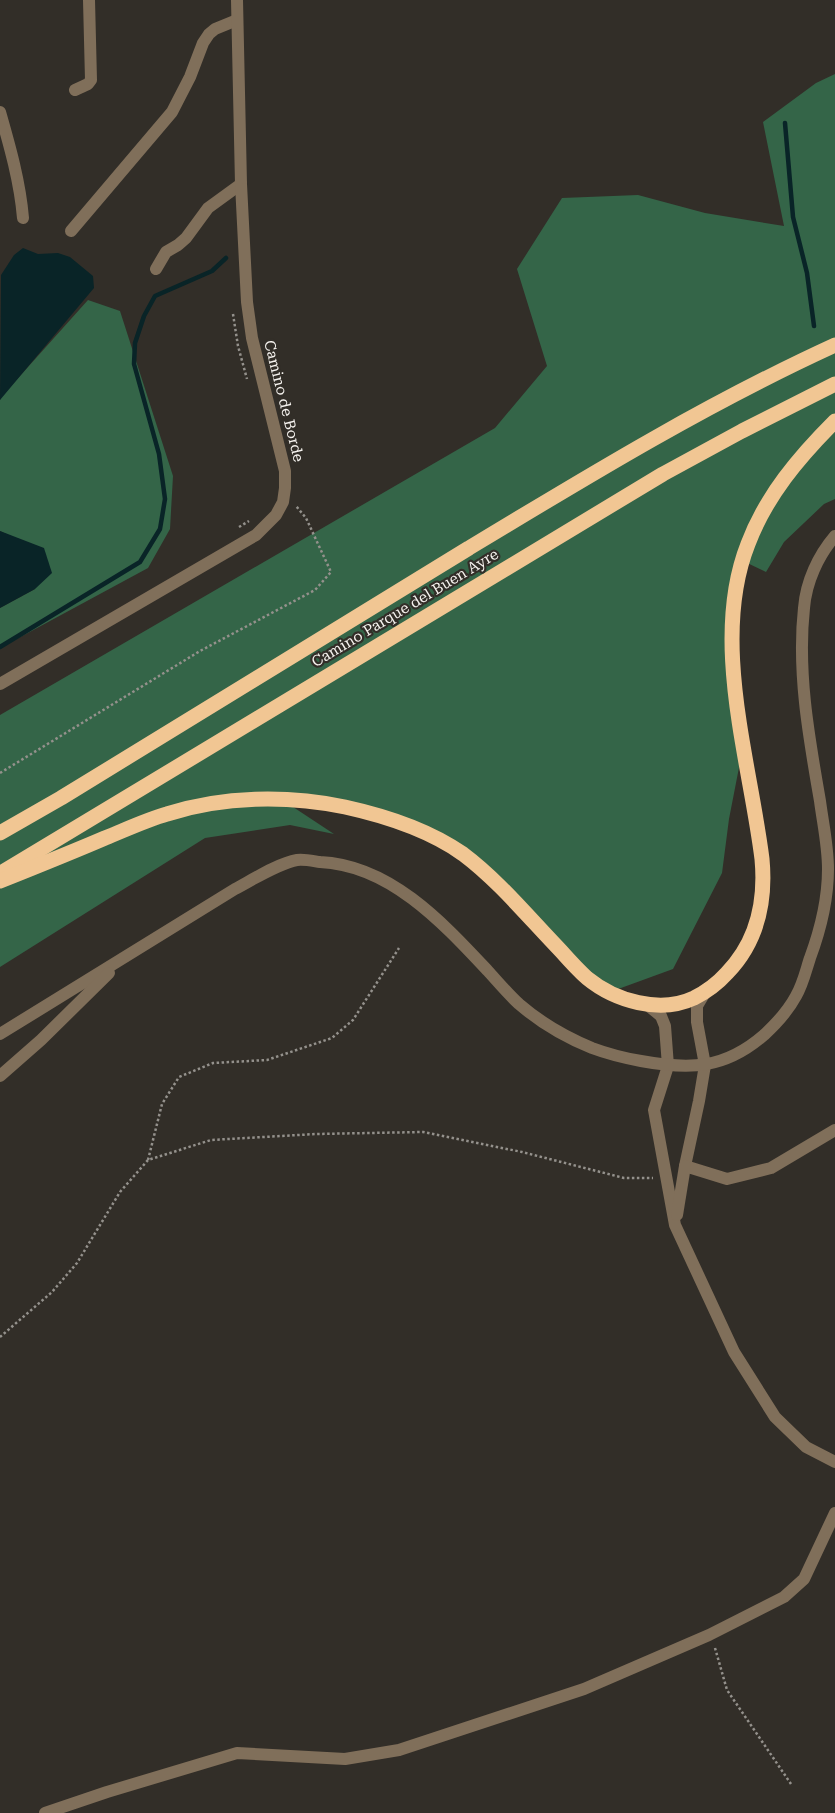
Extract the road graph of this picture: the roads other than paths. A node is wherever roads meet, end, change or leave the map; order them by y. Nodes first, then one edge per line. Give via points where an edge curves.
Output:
1 (88, 0) edge
2 (237, 0) edge
3 (237, 20) junction
4 (75, 90) dead end
5 (0, 112) edge
6 (240, 184) junction
7 (23, 218) dead end
8 (71, 231) dead end
9 (156, 268) dead end
10 (835, 345) edge
11 (835, 384) edge
12 (835, 421) edge
13 (835, 536) edge
14 (0, 684) edge
15 (0, 833) edge
16 (0, 874) edge
17 (0, 882) edge
18 (125, 957) junction
19 (706, 991) junction
20 (645, 1003) junction
21 (0, 1034) edge
22 (705, 1065) junction
23 (668, 1066) junction
24 (0, 1076) edge
25 (835, 1130) edge
26 (685, 1166) junction
27 (675, 1225) junction
28 (835, 1462) edge
29 (835, 1513) edge
30 (45, 1813) edge

1 - 4 street via 91,80
2 - 3 street, Camino de Borde
3 - 6 street, Camino de Borde
3 - 8 street via 209,34 172,112
5 - 7 street via 22,198
6 - 9 street via 208,208 186,238 166,252
6 - 14 street, Camino de Borde via 249,323 282,458 285,488 276,515 256,534
10 - 15 highway, Camino Parque del Buen Ayre via 729,396 567,489
11 - 16 highway, Camino Parque del Buen Ayre via 663,474
12 - 19 highway via 804,453 776,490 751,537 740,570 733,624 734,674 762,859 763,894 759,920 746,950
13 - 22 street via 810,579 804,606 802,652 808,727 827,845 828,871 816,943 797,994 780,1020 748,1049
17 - 20 highway via 151,819 203,805 283,800 346,807 412,828 462,854 491,879 587,978 620,997
18 - 21 street
18 - 23 street via 272,870 298,860 333,862 365,870 424,909 452,933 517,1002 542,1022 572,1040 611,1055
18 - 24 street
19 - 20 highway via 677,1003
19 - 22 street via 697,1006
20 - 23 street via 661,1016 665,1026
22 - 23 street
22 - 26 street
23 - 27 street via 654,1110
25 - 26 street via 770,1168 727,1179
26 - 27 street
27 - 28 street via 734,1352 775,1416 806,1448
29 - 30 street via 804,1579 784,1596 708,1636 584,1689 399,1750 345,1759 237,1754

